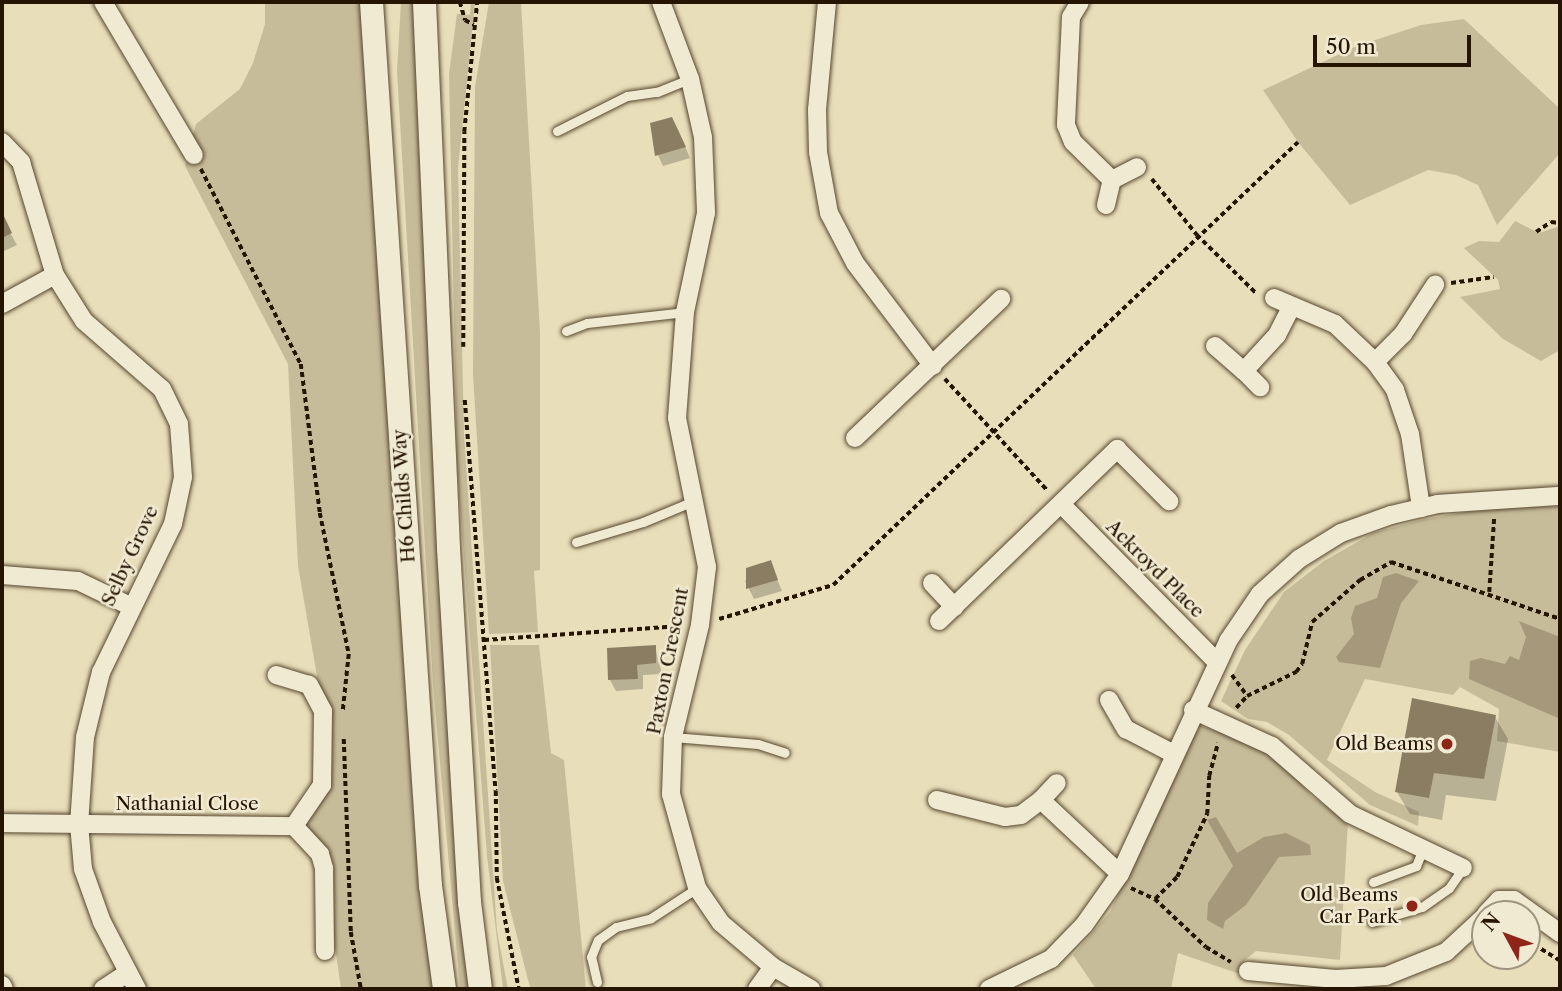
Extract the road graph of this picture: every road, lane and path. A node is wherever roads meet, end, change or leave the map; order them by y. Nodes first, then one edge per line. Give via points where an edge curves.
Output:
1 (103, 2) edge
2 (372, 2) edge
3 (424, 2) edge
4 (460, 2) edge
5 (477, 2) edge
6 (661, 2) edge
7 (827, 2) edge
8 (1080, 2) edge
9 (474, 25) junction
10 (690, 79) junction
11 (557, 131) dead end
12 (2, 142) edge
13 (1298, 142) dead end
14 (194, 155) joint
15 (1137, 167) joint
16 (1112, 180) junction
17 (1106, 205) dead end
18 (1560, 223) edge
19 (1536, 232) dead end
20 (1197, 235) junction
21 (55, 275) junction
22 (1494, 277) dead end
23 (1436, 285) joint
24 (1274, 298) joint
25 (1001, 299) dead end
26 (2, 304) edge
27 (1291, 307) junction
28 (685, 312) junction
29 (566, 331) dead end
30 (1215, 346) dead end
31 (463, 355) dead end
32 (1375, 362) junction
33 (933, 366) junction
34 (1244, 371) junction
35 (1260, 387) dead end
36 (465, 396) dead end
37 (992, 430) junction
38 (855, 438) dead end
39 (1560, 496) edge
40 (695, 500) junction
41 (1495, 500) junction
42 (1169, 501) dead end
43 (1063, 506) junction
44 (1421, 508) junction
45 (576, 542) dead end
46 (2, 575) edge
47 (932, 583) dead end
48 (1489, 592) junction
49 (130, 606) junction
50 (954, 607) junction
51 (1560, 619) edge
52 (939, 621) dead end
53 (700, 625) junction
54 (484, 639) junction
55 (1217, 662) junction
56 (277, 675) dead end
57 (1109, 701) dead end
58 (1193, 710) junction
59 (343, 713) dead end
60 (1226, 725) junction
61 (343, 727) dead end
62 (673, 737) junction
63 (785, 753) dead end
64 (1174, 754) junction
65 (1057, 783) dead end
66 (937, 800) dead end
67 (1041, 800) junction
68 (2, 823) edge
69 (79, 824) junction
70 (294, 826) junction
71 (1424, 847) junction
72 (1463, 868) joint
73 (1120, 874) junction
74 (1373, 882) dead end
75 (697, 888) junction
76 (1155, 899) junction
77 (1541, 919) edge
78 (1372, 922) dead end
79 (1471, 929) edge
80 (1560, 933) edge
81 (1541, 949) edge
82 (326, 951) dead end
83 (1560, 961) edge
84 (773, 967) junction
85 (1248, 971) joint
86 (128, 973) junction
87 (597, 982) dead end
88 (1319, 983) edge
89 (103, 989) edge
90 (137, 989) edge
91 (361, 989) edge
92 (444, 989) edge
93 (480, 989) edge
94 (519, 989) edge
95 (757, 989) edge
96 (811, 989) edge
97 (989, 989) edge

1 - 14 street
2 - 92 street, H6 Childs Way via 430,885
3 - 93 street via 449,562 469,902
4 - 9 path via 465,20
5 - 9 path
6 - 10 street, Paxton Crescent
7 - 33 street via 817,110 818,152 830,213 855,263
8 - 16 street via 1071,17 1066,125 1073,142
9 - 31 path via 464,132
10 - 11 lane via 657,92 627,96
10 - 28 street, Paxton Crescent via 703,137 706,213
12 - 21 street, Selby Grove via 21,162
13 - 20 path
14 - 59 path via 301,365 320,513 349,654
15 - 16 street
15 - 20 path via 1147,173
16 - 17 street
18 - 19 path via 1551,222
20 - 24 path via 1251,293
20 - 37 path
21 - 26 street
21 - 49 street, Selby Grove via 85,321 162,389 178,424 183,477 173,524
22 - 23 path
23 - 32 street via 1403,334
24 - 27 street
25 - 33 street
27 - 32 street via 1335,324
27 - 34 street via 1277,335
28 - 29 lane via 587,323
28 - 40 street, Paxton Crescent via 677,418
30 - 34 street
32 - 44 street via 1395,390 1410,434
33 - 37 path
33 - 38 street
34 - 35 street
36 - 54 path
37 - 43 path
37 - 53 path via 833,585
39 - 41 street
40 - 45 lane
40 - 53 street, Paxton Crescent via 707,567
41 - 44 street
41 - 48 path
42 - 43 street via 1117,449
43 - 50 street
43 - 55 street, Ackroyd Place
44 - 55 street via 1341,533 1299,559 1260,594
46 - 49 street via 78,581
47 - 50 street
48 - 51 path
48 - 60 path via 1391,562 1312,622 1296,672 1247,696
49 - 69 street, Selby Grove via 101,672 85,737
50 - 52 street
53 - 54 path
53 - 62 street, Paxton Crescent
54 - 94 path via 497,878
55 - 58 street
56 - 70 street via 309,685 323,711 322,785
57 - 64 street via 1126,729
58 - 60 street
58 - 64 street
60 - 71 street via 1295,762 1350,814
60 - 76 path via 1209,776 1212,800 1208,814 1178,877
61 - 91 path via 351,932
62 - 63 lane via 758,744
62 - 75 street, Paxton Crescent via 671,794
64 - 73 street
65 - 67 street
66 - 67 street via 1005,817 1021,815
67 - 73 street
68 - 69 street, Nathanial Close
69 - 70 street, Nathanial Close
69 - 86 street, Selby Grove via 83,869 102,922
70 - 82 street via 320,854 324,868
71 - 72 street
71 - 74 lane via 1416,866
72 - 78 lane via 1449,888 1422,906
73 - 76 path via 1130,888
73 - 97 street via 1084,925 1051,959
75 - 84 street, Paxton Crescent via 720,923
75 - 87 lane via 651,918 616,927 598,940 591,957
76 - 85 path via 1206,947
77 - 80 street
79 - 88 street via 1446,952 1419,966 1386,976
81 - 83 path
84 - 95 street
84 - 96 street, Paxton Crescent
85 - 88 street
86 - 89 street
86 - 90 street, Selby Grove

